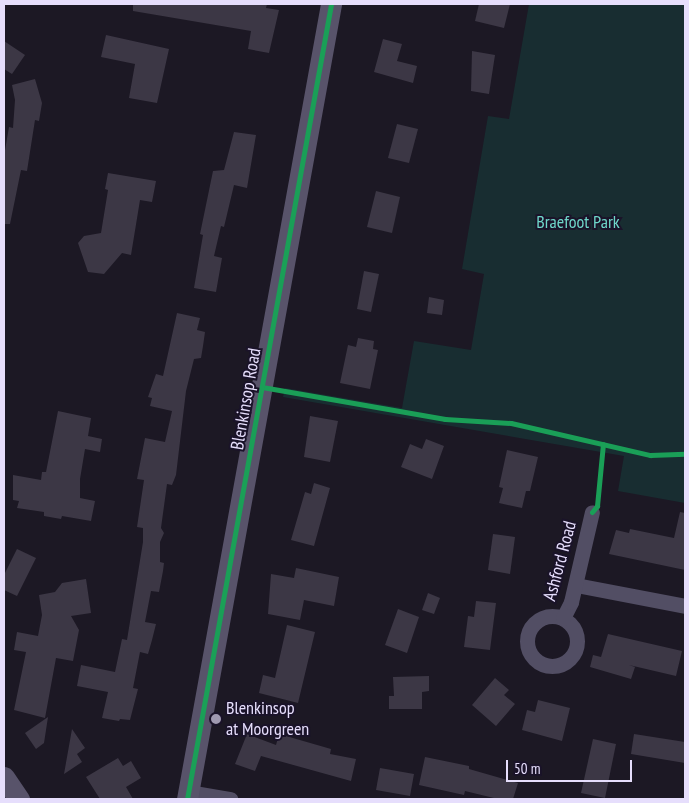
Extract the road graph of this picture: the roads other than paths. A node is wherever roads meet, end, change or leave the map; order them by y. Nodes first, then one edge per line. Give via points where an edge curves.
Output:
1 (331, 4) edge
2 (592, 512) dead end
3 (576, 585) junction
4 (685, 606) edge
5 (563, 618) dead end
6 (4, 777) edge
7 (188, 796) edge
8 (19, 799) edge
9 (230, 799) edge

1 - 7 street, Blenkinsop Road
2 - 3 street, Ashford Road
3 - 4 street
3 - 5 street, Ashford Road
6 - 8 street
7 - 9 street

